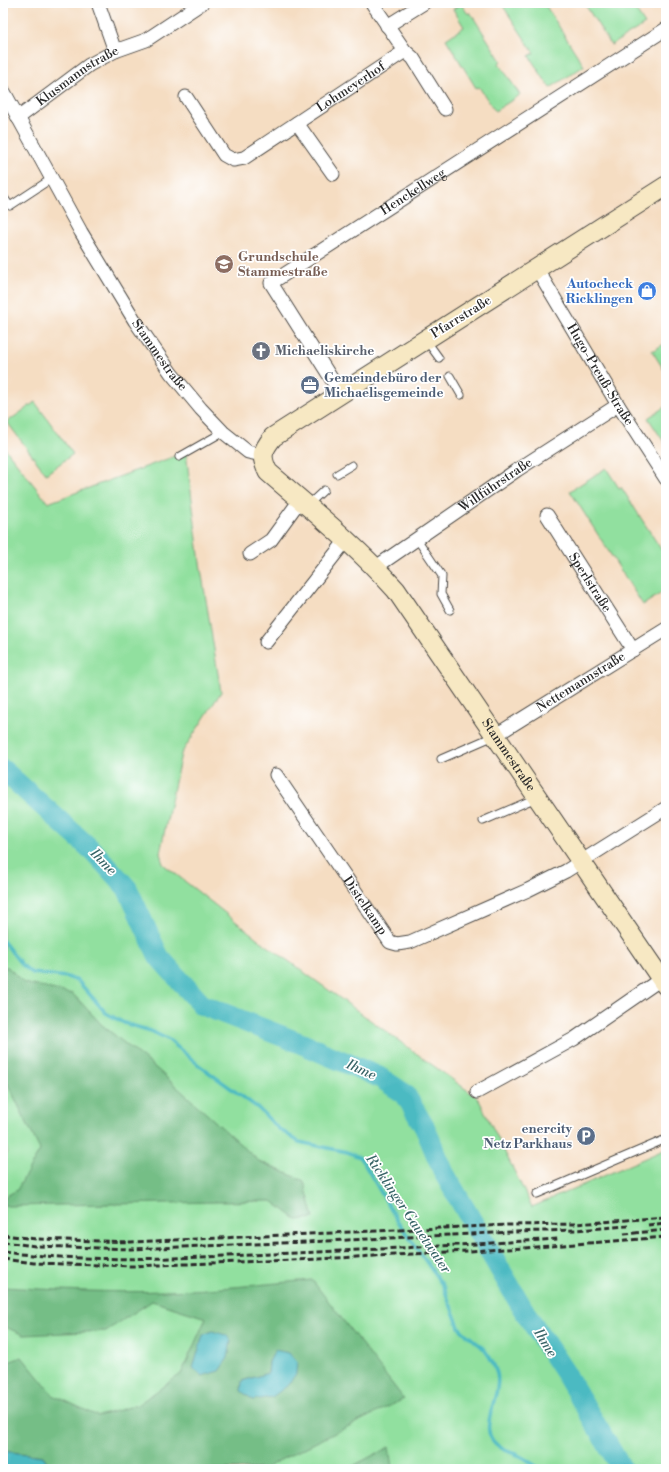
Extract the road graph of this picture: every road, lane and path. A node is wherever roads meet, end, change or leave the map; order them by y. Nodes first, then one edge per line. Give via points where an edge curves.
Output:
1 (98, 3) edge
2 (202, 3) edge
3 (372, 3) edge
4 (424, 3) edge
5 (387, 26) junction
6 (666, 30) edge
7 (115, 51) junction
8 (405, 51) junction
9 (4, 96) edge
10 (186, 96) dead end
11 (445, 109) dead end
12 (18, 118) junction
13 (297, 123) junction
14 (333, 174) dead end
15 (51, 179) junction
16 (666, 186) edge
17 (3, 196) edge
18 (537, 269) junction
19 (426, 339) junction
20 (439, 358) dead end
21 (450, 376) dead end
22 (341, 394) junction
23 (461, 395) dead end
24 (618, 405) junction
25 (223, 432) junction
26 (262, 455) junction
27 (179, 457) dead end
28 (352, 465) dead end
29 (337, 474) dead end
30 (666, 479) edge
31 (324, 490) dead end
32 (304, 503) junction
33 (547, 515) dead end
34 (418, 539) junction
35 (347, 540) junction
36 (250, 554) dead end
37 (376, 567) junction
38 (450, 610) dead end
39 (666, 629) edge
40 (266, 642) dead end
41 (633, 650) junction
42 (496, 735) junction
43 (441, 759) dead end
44 (276, 775) dead end
45 (537, 797) junction
46 (666, 808) edge
47 (483, 821) dead end
48 (581, 862) junction
49 (664, 982) edge
50 (477, 1092) dead end
51 (666, 1139) edge
52 (537, 1194) dead end

1 - 7 street, Klusmannstraße
2 - 7 street via 146,40
3 - 5 street
4 - 5 street
5 - 8 street
6 - 22 street, Henckellweg via 271,283
7 - 12 street, Klusmannstraße via 89,65
8 - 11 street via 413,58
8 - 13 street, Lohmeyerhof
9 - 12 street, Stammestraße
10 - 13 street, Lohmeyerhof via 224,154 233,160 244,158
12 - 15 street, Stammestraße
13 - 14 street
15 - 17 lane via 10,206
15 - 25 street, Stammestraße via 136,322 171,373
16 - 18 street, Pfarrstraße
18 - 19 street, Pfarrstraße
18 - 24 street, Hugo-Preuß-Straße
19 - 20 lane
19 - 22 street, Pfarrstraße
21 - 23 lane
22 - 26 street, Pfarrstraße via 273,437
24 - 30 street, Hugo-Preuß-Straße
24 - 34 street, Willführstraße
25 - 26 street, Stammestraße via 248,452
25 - 27 lane
26 - 32 street, Stammestraße via 268,472
28 - 29 lane
31 - 32 lane
32 - 35 street, Stammestraße
32 - 36 street via 271,540
33 - 41 street, Sperlstraße
34 - 37 street, Willführstraße
34 - 38 lane via 442,576 441,594
35 - 37 street, Stammestraße
35 - 40 street
37 - 42 street, Stammestraße via 396,590
39 - 41 street, Nettemannstraße
41 - 42 street, Nettemannstraße
42 - 43 lane
42 - 45 street, Stammestraße
44 - 48 street, Distelkamp via 390,942 410,942 528,890
45 - 47 lane
45 - 48 street, Stammestraße
46 - 48 street
48 - 49 street, Stammestraße
49 - 50 street, Stammestraße via 574,1040
51 - 52 lane

